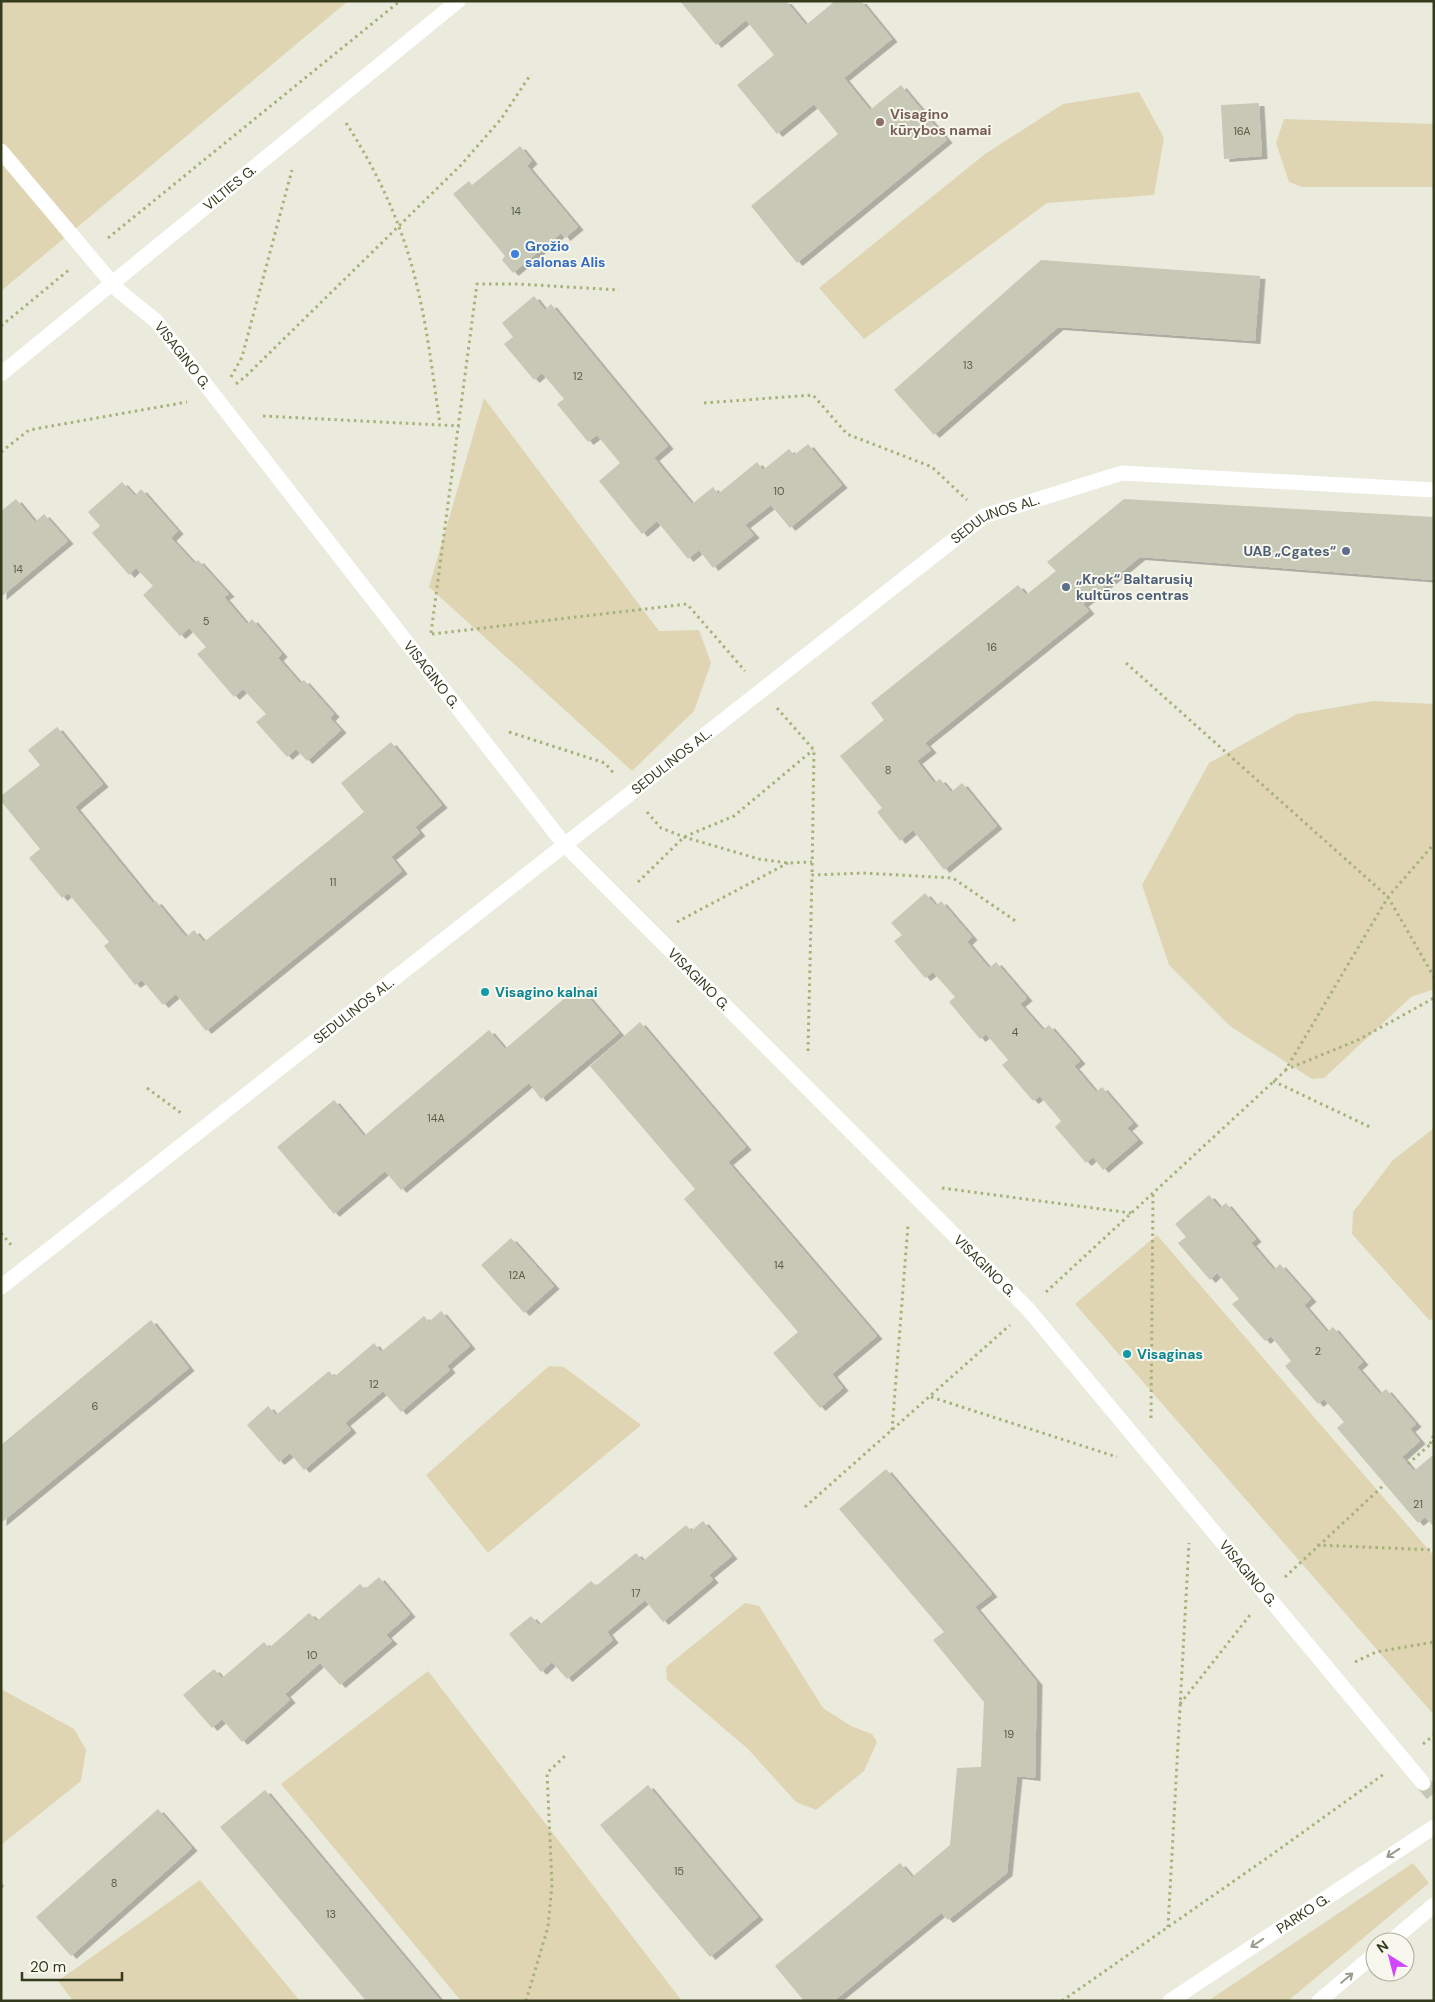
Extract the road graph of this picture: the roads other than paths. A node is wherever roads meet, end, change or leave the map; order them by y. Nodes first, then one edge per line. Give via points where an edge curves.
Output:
1 (458, 1) edge
2 (1, 151) edge
3 (112, 284) junction
4 (1, 374) edge
5 (1434, 490) edge
6 (564, 844) junction
7 (1, 1288) edge
8 (1424, 1783) tunnel mouth
9 (1434, 1826) edge
10 (1434, 1905) edge
11 (1402, 1932) edge
12 (1365, 1962) edge
13 (1170, 2001) edge
14 (1319, 2001) edge

1 - 3 street, VILTIES G.
2 - 3 street, VISAGINO G.
3 - 4 street, VILTIES G.
3 - 6 street, VISAGINO G. via 156,321
5 - 6 street, SEDULINOS AL. via 1122,473 984,516
6 - 7 street, SEDULINOS AL.
6 - 8 street, VISAGINO G. via 1028,1309
9 -> 13 street, PARKO G.
10 - 11 street
14 -> 12 street

